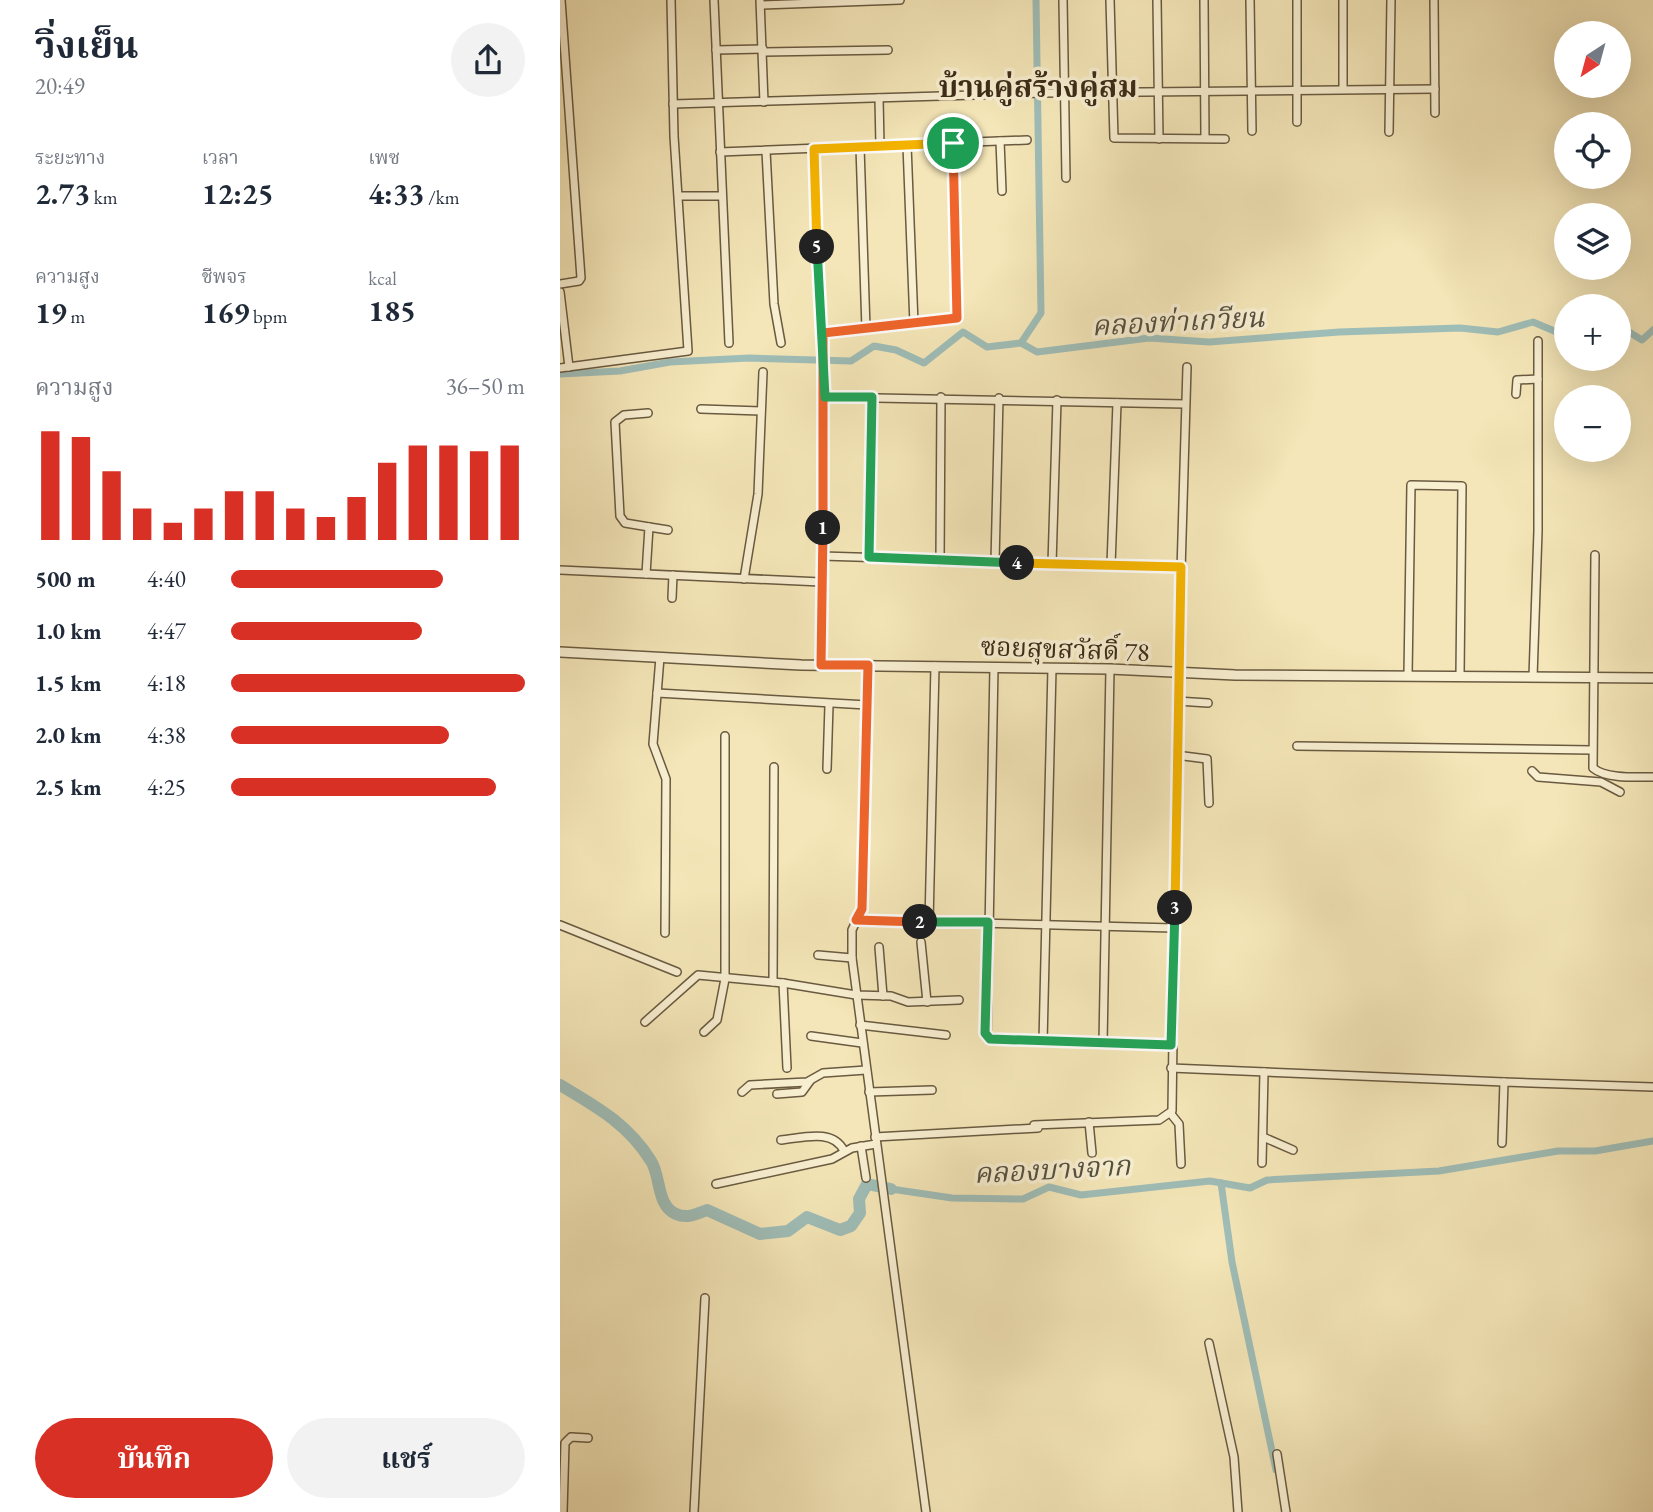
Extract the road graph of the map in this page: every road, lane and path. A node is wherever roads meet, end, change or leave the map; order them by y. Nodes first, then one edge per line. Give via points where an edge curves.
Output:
1 (561, 0) edge
2 (671, 0) edge
3 (714, 0) edge
4 (900, 0) edge
5 (1063, 0) edge
6 (1110, 0) edge
7 (1157, 0) edge
8 (1204, 0) edge
9 (1250, 0) edge
10 (1297, 0) edge
11 (1343, 0) edge
12 (1391, 0) edge
13 (1434, 0) edge
14 (760, 3) edge
15 (716, 50) junction
16 (888, 50) dead end
17 (763, 51) junction
18 (1343, 89) junction
19 (1390, 89) junction
20 (1435, 89) junction
21 (1251, 90) junction
22 (1297, 90) junction
23 (1205, 91) junction
24 (1111, 92) junction
25 (1158, 92) junction
26 (1065, 93) junction
27 (880, 98) junction
28 (764, 102) junction
29 (673, 104) junction
30 (718, 104) junction
31 (1435, 113) dead end
32 (1297, 122) dead end
33 (1252, 131) dead end
34 (1389, 132) dead end
35 (1205, 138) junction
36 (1160, 139) junction
37 (1225, 139) dead end
38 (1027, 140) dead end
39 (1000, 141) junction
40 (953, 143) junction
41 (907, 145) junction
42 (880, 146) junction
43 (860, 147) junction
44 (814, 149) junction
45 (766, 150) junction
46 (720, 152) junction
47 (1066, 178) dead end
48 (1002, 191) dead end
49 (679, 196) junction
50 (722, 196) junction
51 (560, 284) edge
52 (560, 292) edge
53 (561, 302) edge
54 (914, 324) junction
55 (866, 329) junction
56 (823, 333) junction
57 (1538, 341) dead end
58 (729, 343) dead end
59 (781, 343) dead end
60 (569, 367) junction
61 (1187, 367) dead end
62 (560, 368) edge
63 (763, 372) dead end
64 (1538, 379) junction
65 (1516, 394) dead end
66 (825, 397) junction
67 (872, 397) junction
68 (941, 397) junction
69 (999, 398) junction
70 (1057, 400) junction
71 (1117, 403) junction
72 (1185, 404) junction
73 (701, 409) dead end
74 (761, 411) junction
75 (649, 413) dead end
76 (649, 527) junction
77 (668, 530) dead end
78 (1595, 555) dead end
79 (822, 556) junction
80 (869, 557) junction
81 (940, 562) junction
82 (995, 562) junction
83 (1052, 564) junction
84 (1111, 565) junction
85 (1181, 567) junction
86 (560, 570) edge
87 (646, 574) junction
88 (673, 575) junction
89 (744, 579) junction
90 (821, 582) junction
91 (672, 598) dead end
92 (560, 652) edge
93 (660, 657) junction
94 (821, 665) junction
95 (868, 665) junction
96 (935, 666) junction
97 (994, 667) junction
98 (1052, 668) junction
99 (1110, 669) junction
100 (1178, 673) junction
101 (1408, 675) junction
102 (1460, 676) junction
103 (1592, 676) junction
104 (1532, 677) junction
105 (1645, 677) edge
106 (657, 693) junction
107 (1177, 701) junction
108 (1208, 703) dead end
109 (829, 705) junction
110 (867, 705) junction
111 (725, 736) dead end
112 (1297, 746) dead end
113 (1592, 750) junction
114 (1176, 755) junction
115 (774, 767) dead end
116 (827, 769) dead end
117 (1532, 771) dead end
118 (1595, 771) junction
119 (1653, 777) edge
120 (1591, 781) junction
121 (1620, 792) dead end
122 (1209, 803) dead end
123 (856, 920) junction
124 (988, 922) junction
125 (929, 923) junction
126 (1046, 924) junction
127 (560, 925) edge
128 (1105, 926) junction
129 (1174, 928) junction
130 (666, 933) dead end
131 (921, 942) dead end
132 (879, 947) dead end
133 (818, 955) dead end
134 (852, 958) junction
135 (677, 972) dead end
136 (725, 979) junction
137 (773, 982) junction
138 (783, 983) junction
139 (856, 995) junction
140 (883, 996) junction
141 (959, 1000) dead end
142 (927, 1002) junction
143 (646, 1022) dead end
144 (860, 1025) junction
145 (704, 1032) dead end
146 (946, 1035) dead end
147 (811, 1036) dead end
148 (1043, 1042) junction
149 (1103, 1042) junction
150 (862, 1043) junction
151 (1171, 1045) junction
152 (787, 1068) dead end
153 (1171, 1068) junction
154 (866, 1070) junction
155 (1264, 1072) junction
156 (810, 1081) junction
157 (1504, 1082) junction
158 (1650, 1087) edge
159 (932, 1090) dead end
160 (742, 1092) dead end
161 (869, 1092) junction
162 (777, 1094) dead end
163 (1171, 1114) junction
164 (1089, 1122) junction
165 (1034, 1125) dead end
166 (1072, 1126) dead end
167 (1263, 1138) junction
168 (781, 1140) dead end
169 (875, 1141) junction
170 (1502, 1143) dead end
171 (861, 1146) junction
172 (1293, 1150) dead end
173 (844, 1151) junction
174 (1092, 1153) dead end
175 (1262, 1163) dead end
176 (1181, 1164) dead end
177 (866, 1178) dead end
178 (716, 1184) dead end
179 (705, 1298) dead end
180 (1209, 1343) dead end
181 (589, 1438) dead end
182 (1277, 1454) dead end
183 (563, 1512) edge
184 (694, 1512) edge
185 (926, 1512) edge
186 (1238, 1512) edge
187 (1286, 1512) edge

1 - 51 street via 581,278
2 - 29 street
3 - 15 street
4 - 14 street
5 - 26 street
6 - 24 street
7 - 25 street
8 - 23 street
9 - 21 street
10 - 22 street
11 - 18 street
12 - 19 street
13 - 20 street
14 - 17 street
15 - 17 street
15 - 30 street
16 - 17 street
17 - 28 street
18 - 19 street
18 - 22 street
19 - 20 street
19 - 34 street
20 - 31 street
21 - 22 street
21 - 23 street
21 - 33 street
22 - 32 street
23 - 25 street
23 - 35 street
24 - 25 street
24 - 26 street
24 - 36 street via 1114,138
25 - 36 street
26 - 27 street
26 - 47 street
27 - 28 street
27 - 42 street
28 - 30 street
29 - 30 street
29 - 49 street
30 - 46 street
35 - 36 street
35 - 37 street
38 - 39 street
39 - 40 street
39 - 48 street
40 - 41 street
40 - 54 street via 958,317
41 - 42 street
41 - 54 street
42 - 43 street
43 - 44 street
43 - 55 street
44 - 45 street
44 - 56 street
45 - 46 street
45 - 59 street via 774,303
46 - 50 street
49 - 50 street
49 - 60 street via 688,351
50 - 58 street
52 - 53 street
53 - 60 street
54 - 55 street
55 - 56 street
56 - 66 street
57 - 64 street
60 - 62 street
61 - 72 street
63 - 74 street
64 - 65 street via 1517,380
64 - 104 street
66 - 67 street
66 - 79 street
67 - 68 street
67 - 80 street
68 - 69 street
68 - 81 street
69 - 70 street
69 - 82 street
70 - 71 street
70 - 83 street
71 - 72 street
71 - 84 street
72 - 85 street
73 - 74 street
74 - 89 street via 758,494
75 - 76 street via 624,415 615,422 620,516 625,523
76 - 77 street
76 - 87 street
78 - 103 street
79 - 80 street
79 - 90 street
80 - 81 street
81 - 82 street
82 - 83 street
83 - 84 street
84 - 85 street
85 - 100 street
86 - 87 street
87 - 88 street
88 - 89 street
88 - 91 street
89 - 90 street
90 - 94 street
92 - 93 street, ซอยสุขสวัสดิ์ 78
93 - 94 street, ซอยสุขสวัสดิ์ 78
93 - 106 street
94 - 95 street, ซอยสุขสวัสดิ์ 78
95 - 96 street, ซอยสุขสวัสดิ์ 78
95 - 110 street
96 - 97 street, ซอยสุขสวัสดิ์ 78
96 - 125 street
97 - 98 street, ซอยสุขสวัสดิ์ 78
97 - 124 street
98 - 99 street, ซอยสุขสวัสดิ์ 78
98 - 126 street
99 - 100 street, ซอยสุขสวัสดิ์ 78
99 - 128 street
100 - 101 street, ซอยสุขสวัสดิ์ 78
100 - 107 street
101 - 102 street, ซอยสุขสวัสดิ์ 78
101 - 102 street via 1410,485 1462,486
102 - 104 street, ซอยสุขสวัสดิ์ 78
103 - 104 street, ซอยสุขสวัสดิ์ 78
103 - 105 street, ซอยสุขสวัสดิ์ 78
103 - 113 street
106 - 109 street
106 - 130 street via 653,744 666,779
107 - 108 street
107 - 114 street
109 - 110 street
109 - 116 street
110 - 123 street via 862,909
111 - 136 street
112 - 113 street
113 - 118 street
114 - 122 street via 1207,759
114 - 129 street
115 - 137 street
117 - 120 street via 1538,777
118 - 119 street
118 - 120 street
120 - 121 street
123 - 125 street
123 - 134 street
124 - 125 street
124 - 126 street
124 - 148 street via 987,1037
126 - 128 street
126 - 148 street
127 - 135 street
128 - 129 street
128 - 149 street
129 - 151 street
131 - 142 street
132 - 140 street
133 - 134 street
134 - 139 street
136 - 137 street
136 - 143 street via 698,975
136 - 145 street via 716,1023
137 - 138 street
138 - 139 street
138 - 152 street
139 - 140 street
139 - 144 street
140 - 142 street
141 - 142 street
144 - 146 street
144 - 150 street
147 - 150 street
148 - 149 street
149 - 151 street
150 - 154 street
151 - 153 street
153 - 155 street
153 - 163 street
154 - 156 street via 823,1073
154 - 161 street
155 - 157 street
155 - 167 street
156 - 160 street via 750,1085
156 - 162 street via 802,1092
157 - 158 street
157 - 170 street
159 - 161 street
161 - 169 street
163 - 164 street via 1159,1120
163 - 176 street via 1179,1124
164 - 165 street
164 - 174 street
166 - 169 street
167 - 172 street
167 - 175 street
168 - 173 street via 822,1136 838,1142
169 - 171 street
169 - 185 street
171 - 173 street
171 - 177 street
173 - 178 street via 832,1158
179 - 184 street
180 - 186 street via 1234,1457
181 - 183 street via 571,1437 565,1443
182 - 187 street

